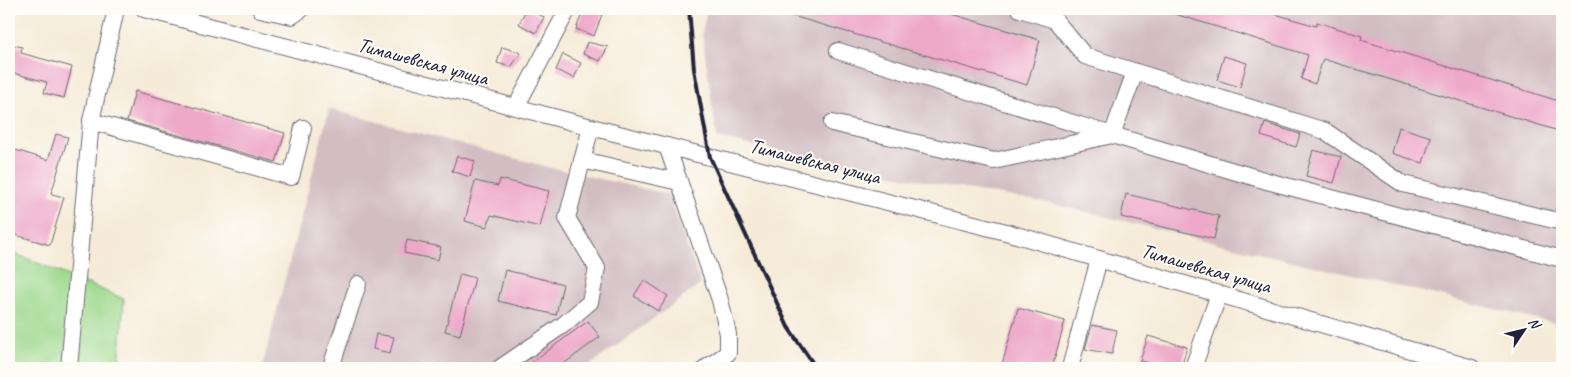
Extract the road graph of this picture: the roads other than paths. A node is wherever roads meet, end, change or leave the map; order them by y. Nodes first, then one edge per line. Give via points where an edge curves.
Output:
1 (116, 9) edge
2 (260, 9) edge
3 (302, 9) edge
4 (568, 9) edge
5 (1020, 9) edge
6 (152, 10) edge
7 (178, 13) edge
8 (1057, 14) edge
9 (838, 51) dead end
10 (1135, 72) junction
11 (516, 107) junction
12 (91, 121) junction
13 (832, 123) dead end
14 (591, 127) junction
15 (303, 128) dead end
16 (1112, 135) junction
17 (667, 146) junction
18 (582, 160) junction
19 (680, 182) junction
20 (1562, 222) edge
21 (1099, 259) junction
22 (1562, 260) edge
23 (358, 284) dead end
24 (1219, 294) junction
25 (1439, 364) edge
26 (69, 368) edge
27 (333, 368) edge
28 (500, 368) edge
29 (706, 368) edge
30 (1070, 368) edge
31 (1193, 368) edge
32 (1472, 368) edge

1 - 12 street
2 - 3 street via 292,16
4 - 11 street
5 - 8 street
6 - 7 street, Тимашевская улица
7 - 11 street, Тимашевская улица
8 - 10 street via 1085,56
9 - 16 street
10 - 16 street
10 - 20 street via 1325,130 1403,184
11 - 14 street, Тимашевская улица
12 - 15 street via 291,177
12 - 26 street
13 - 16 street via 994,162
14 - 17 street, Тимашевская улица
14 - 18 street
16 - 22 street via 1267,181
17 - 19 street
17 - 21 street, Тимашевская улица via 1006,232
18 - 19 street
18 - 28 street via 567,218 597,268 590,302 563,325
19 - 29 street via 720,300 728,334 728,353
21 - 24 street, Тимашевская улица
21 - 30 street
23 - 27 street
24 - 25 street, Тимашевская улица
24 - 31 street
25 - 32 street, Тимашевская улица

